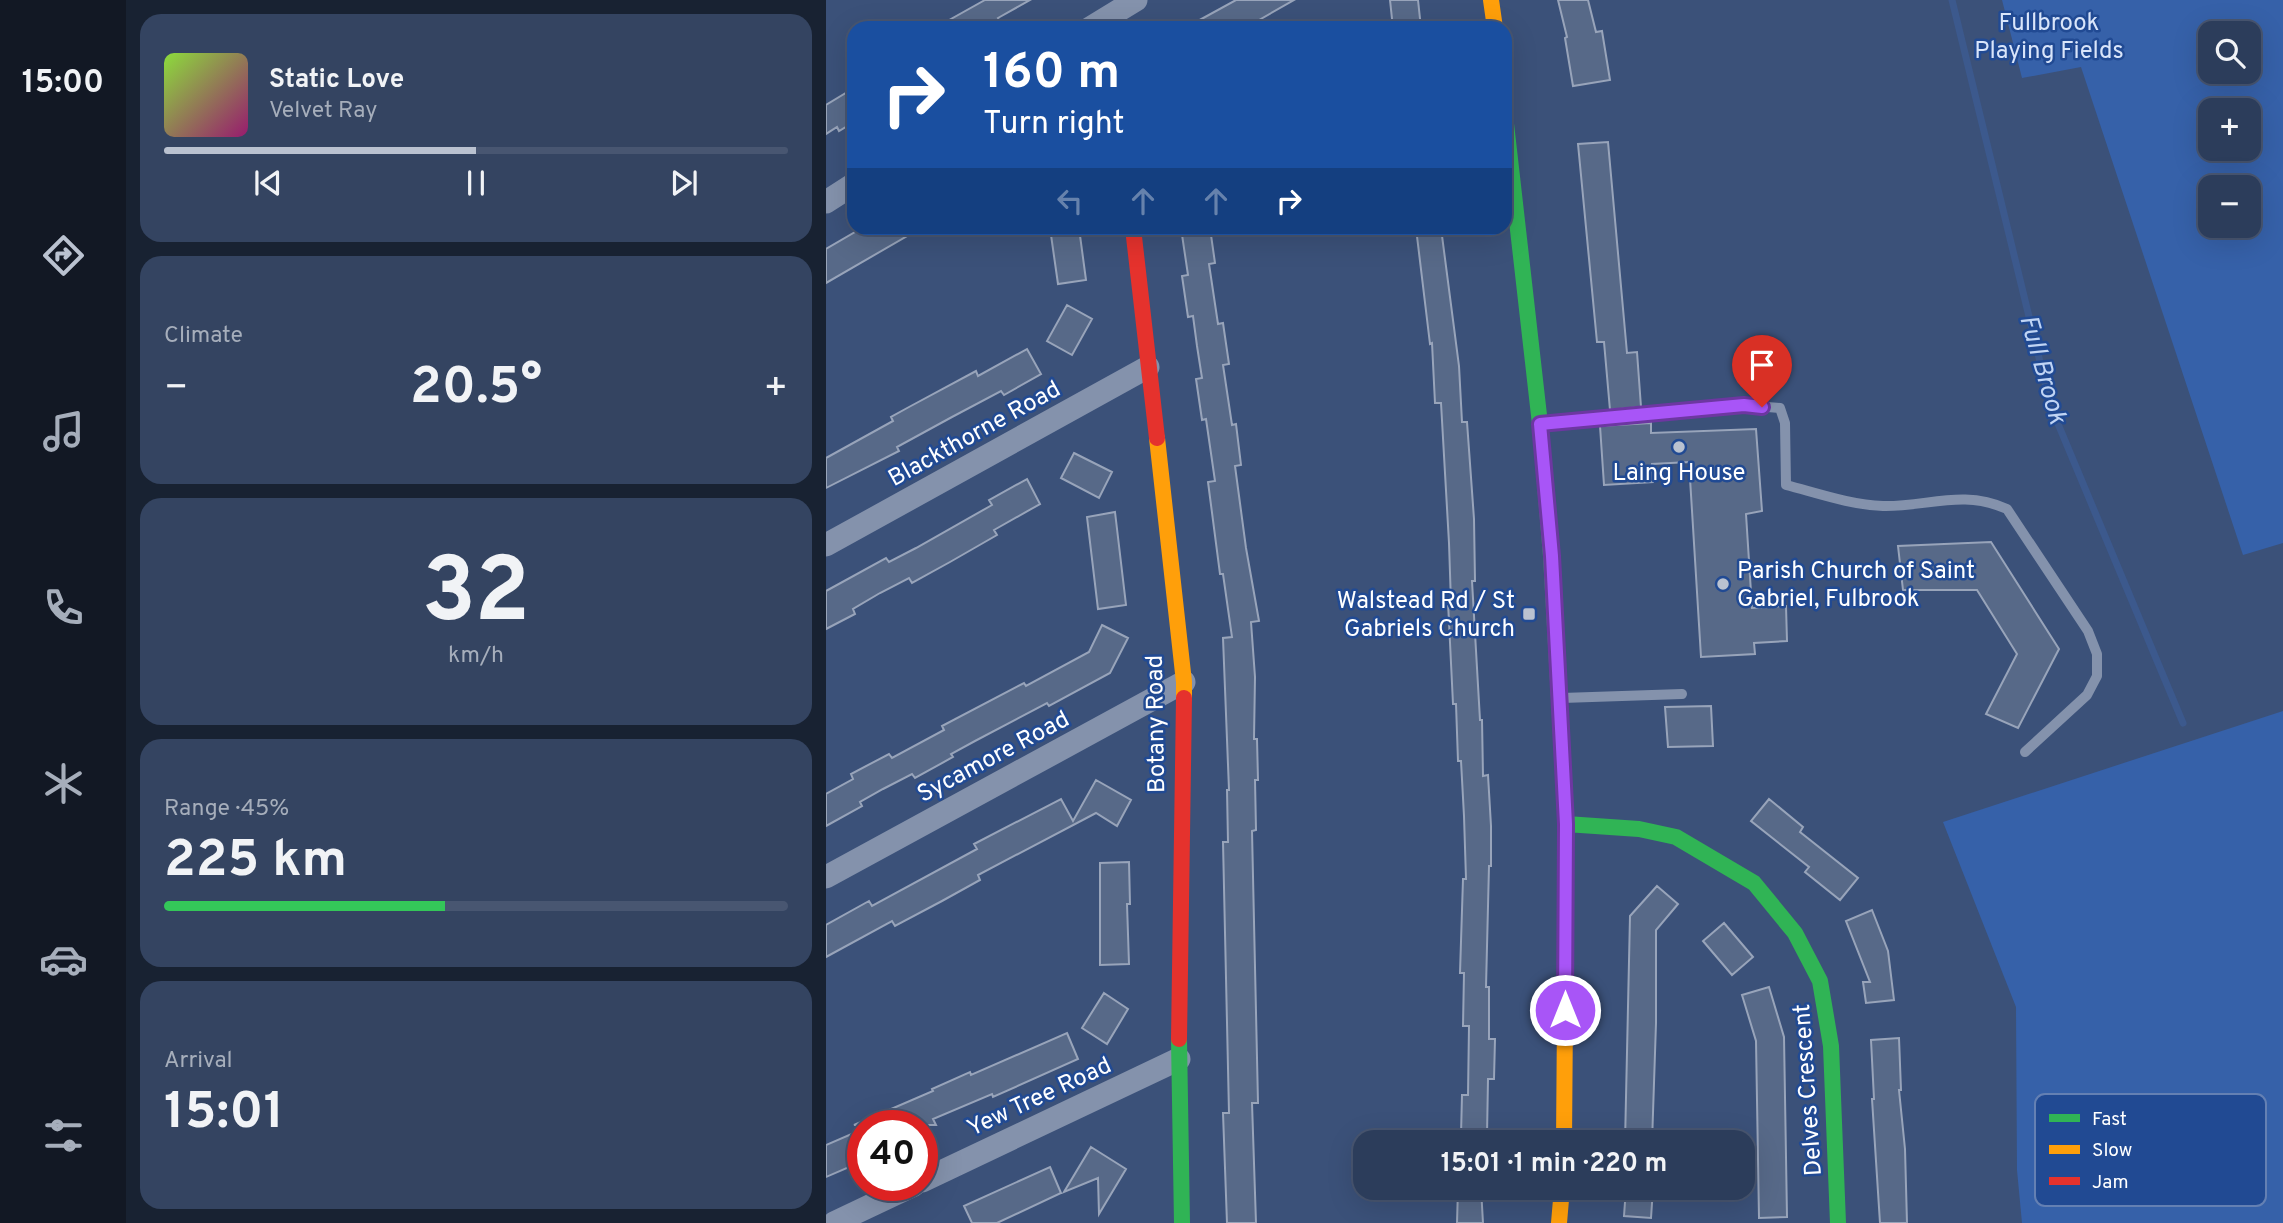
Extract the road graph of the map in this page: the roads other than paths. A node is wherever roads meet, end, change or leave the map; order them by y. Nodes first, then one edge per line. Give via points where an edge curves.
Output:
1 (1136, 0) edge
2 (1491, 0) edge
3 (1107, 21) edge
4 (1494, 21) edge
5 (1512, 177) edge
6 (847, 188) edge
7 (826, 202) edge
8 (1134, 235) edge
9 (1148, 367) junction
10 (1540, 424) junction
11 (826, 545) edge
12 (1184, 682) junction
13 (1682, 694) dead end
14 (1559, 698) junction
15 (2025, 752) dead end
16 (1566, 824) junction
17 (826, 877) edge
18 (1179, 1059) junction
19 (1564, 1130) edge
20 (938, 1173) edge
21 (1561, 1200) edge
22 (880, 1201) edge
23 (834, 1223) edge
24 (1182, 1223) edge
25 (1559, 1223) edge
26 (1838, 1223) edge

1 - 3 street
2 - 4 street
5 - 10 street
6 - 7 street
8 - 9 street, Botany Road
9 - 11 street, Blackthorne Road
9 - 12 street, Botany Road
10 - 14 street
10 - 15 lane via 1744,405 1780,408 1785,423 1786,485 1882,506 1965,498 2007,509 2088,631 2097,654 2097,676 2087,695
12 - 17 street, Sycamore Road
12 - 18 street, Botany Road
13 - 14 lane
14 - 16 street
16 - 19 street
16 - 26 street, Delves Crescent via 1639,829 1676,837 1754,883 1795,933 1820,981 1830,1046
18 - 20 street, Yew Tree Road
18 - 24 street, Botany Road
21 - 25 street
22 - 23 street

